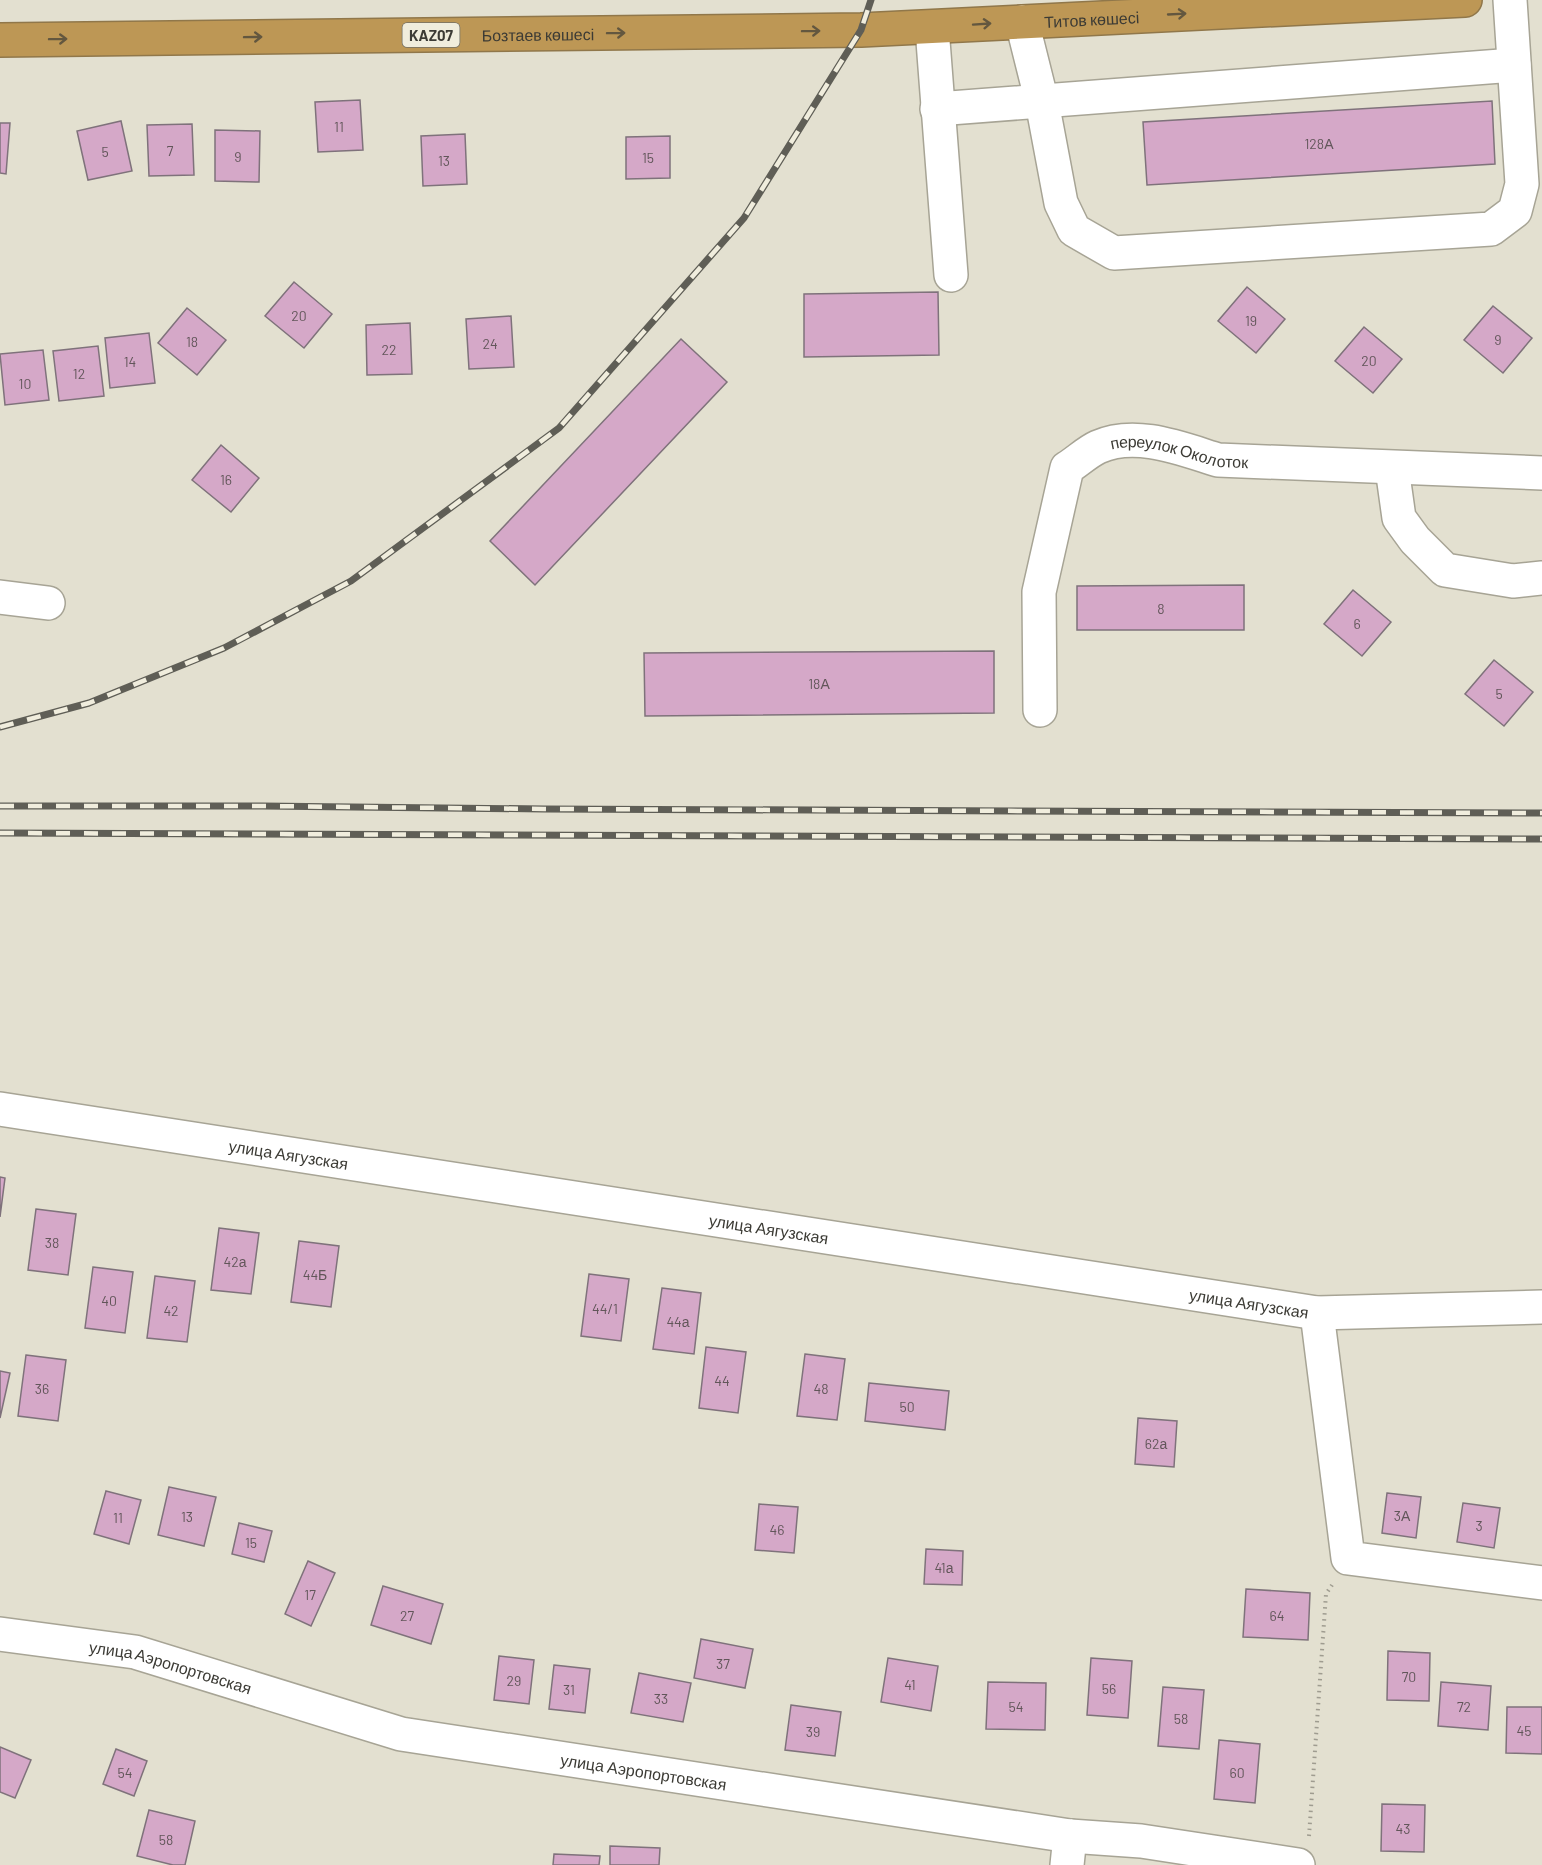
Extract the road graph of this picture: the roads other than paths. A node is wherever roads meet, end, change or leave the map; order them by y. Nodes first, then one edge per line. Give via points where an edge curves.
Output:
1 (1465, 0) edge
2 (1510, 0) edge
3 (1022, 22) junction
4 (933, 28) junction
5 (861, 30) joint
6 (0, 40) edge
7 (1514, 65) junction
8 (1042, 102) junction
9 (937, 109) junction
10 (951, 275) dead end
11 (1392, 468) junction
12 (1542, 473) edge
13 (1542, 578) edge
14 (0, 597) edge
15 (48, 603) dead end
16 (1040, 710) dead end
17 (0, 1109) edge
18 (1542, 1307) edge
19 (1317, 1313) junction
20 (1542, 1583) edge
21 (0, 1634) edge
22 (1068, 1850) edge
23 (1303, 1855) edge

3 -> 1 highway, Титов көшесі / KAZ07
2 - 7 street
4 -> 3 highway, Титов көшесі / KAZ07
3 - 8 street
4 - 5 highway, Титов көшесі / KAZ07
4 - 9 street
6 -> 5 highway, Бозтаев көшесі / KAZ07
7 - 8 street
7 - 8 street via 1522,184 1515,211 1491,229 1114,253 1074,230 1061,203
8 - 9 street
9 - 10 street
11 - 12 street, переулок Околоток
11 - 13 street via 1399,518 1445,570 1513,581
11 - 16 street, переулок Околоток via 1218,460 1167,445 1124,440 1090,452 1067,468 1039,592
14 - 15 street
17 - 19 street, улица Аягузская
18 - 19 street, улица Аягузская
19 - 20 street via 1348,1558
21 - 22 street, улица Аэропортовская via 135,1652 401,1734
22 - 23 street, улица Аэропортовская via 1141,1841

